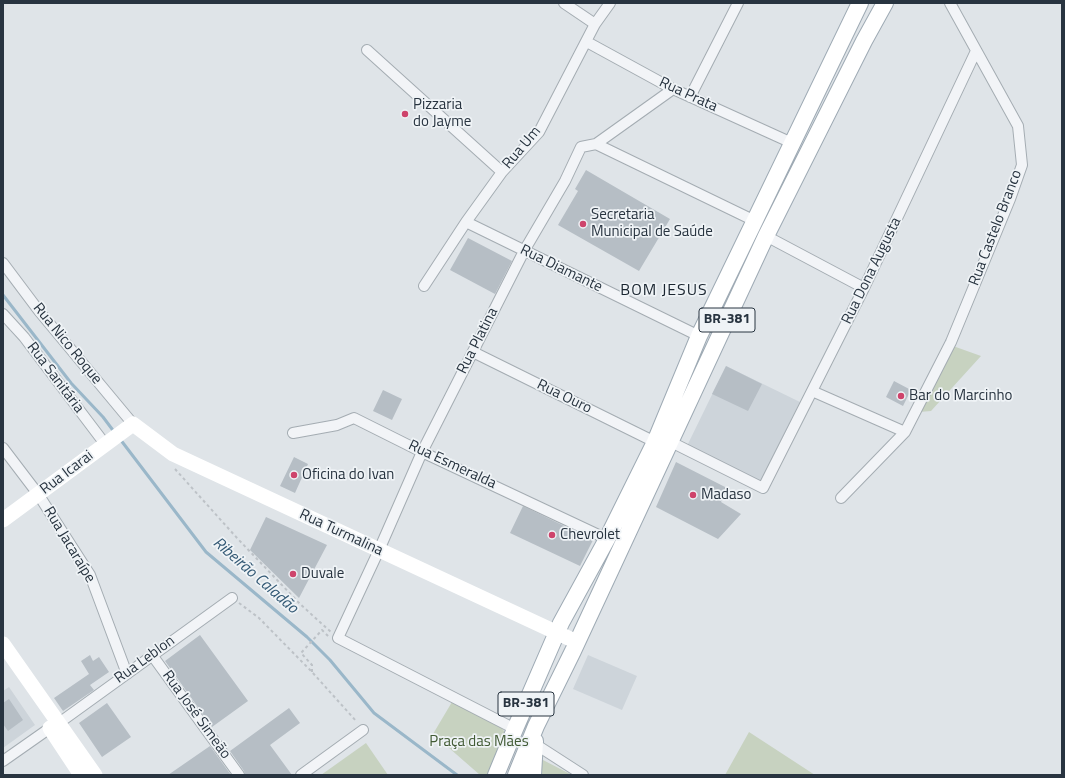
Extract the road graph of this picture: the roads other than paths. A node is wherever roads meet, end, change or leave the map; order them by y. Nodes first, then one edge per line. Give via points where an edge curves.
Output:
1 (564, 3) edge
2 (610, 3) edge
3 (738, 3) edge
4 (860, 3) edge
5 (885, 3) edge
6 (950, 3) edge
7 (596, 24) junction
8 (586, 42) junction
9 (367, 50) dead end
10 (976, 51) junction
11 (673, 89) junction
12 (690, 97) junction
13 (792, 143) junction
14 (596, 144) junction
15 (502, 172) junction
16 (754, 221) junction
17 (466, 222) junction
18 (766, 236) junction
19 (524, 251) junction
20 (3, 263) edge
21 (424, 286) dead end
22 (864, 288) junction
23 (3, 314) edge
24 (699, 336) junction
25 (473, 352) junction
26 (812, 391) junction
27 (132, 424) junction
28 (905, 432) junction
29 (292, 433) dead end
30 (655, 442) junction
31 (671, 442) junction
32 (107, 443) junction
33 (3, 448) edge
34 (422, 452) junction
35 (38, 494) junction
36 (841, 498) dead end
37 (3, 520) edge
38 (607, 539) junction
39 (379, 550) junction
40 (232, 598) road end
41 (557, 633) junction
42 (577, 642) junction
43 (3, 644) edge
44 (152, 655) junction
45 (3, 661) edge
46 (126, 674) junction
47 (54, 726) junction
48 (515, 729) junction
49 (363, 730) road end
50 (530, 750) junction
51 (3, 761) edge
52 (81, 775) edge
53 (95, 775) edge
54 (239, 775) edge
55 (301, 775) edge
56 (496, 775) edge
57 (516, 775) edge
58 (533, 775) edge
59 (583, 775) edge

1 - 7 street
2 - 7 street, Rua Um
3 - 12 street
4 - 13 main road, BR-381
5 - 18 main road, BR-381
6 - 10 street, Rua Castelo Branco
7 - 8 street, Rua Um
8 - 11 street, Rua Prata
8 - 15 street, Rua Um via 539,132
9 - 15 street
10 - 22 street, Rua Dona Augusta
10 - 28 street, Rua Castelo Branco via 1018,126 1022,165 951,342
11 - 12 street, Rua Prata
11 - 14 street, Rua Platina
12 - 13 street, Rua Prata
13 - 16 main road, BR-381
14 - 16 street
14 - 19 street, Rua Platina via 581,147 565,181
15 - 17 street, Rua Um
16 - 24 main road, BR-381
17 - 19 street, Rua Diamante
17 - 21 street, Rua Um
18 - 22 street
18 - 31 main road, BR-381
19 - 24 street, Rua Diamante
19 - 25 street, Rua Platina
20 - 27 street, Rua Nico Roque
22 - 26 street, Rua Dona Augusta
23 - 32 street, Rua Sanitária
24 - 30 main road, BR-381
25 - 30 street, Rua Ouro
25 - 34 street, Rua Platina
26 - 28 street
26 - 31 street, Rua Dona Augusta via 763,488
27 - 32 main road, Rua Icarai
27 - 39 main road, Rua Turmalina via 173,454
28 - 36 street, Rua Castelo Branco
29 - 34 street, Rua Esmeralda via 337,425 354,418
30 - 38 main road, BR-381
31 - 42 main road, BR-381
32 - 35 main road, Rua Icarai
33 - 35 street, Rua Jacaraípe
34 - 38 street, Rua Esmeralda
34 - 39 street, Rua Platina
35 - 37 main road, Rua Icarai
35 - 46 street, Rua Jacaraípe via 90,575
38 - 41 main road, BR-381
39 - 41 main road, Rua Turmalina
39 - 48 street, Rua Platina via 338,638
40 - 44 street, Rua Leblon
41 - 42 main road, Rua Turmalina
41 - 48 main road, BR-381
42 - 50 main road, BR-381 via 536,726
43 - 47 main road
44 - 46 street, Rua Leblon
44 - 54 street, Rua José Simeão
45 - 47 main road
46 - 47 street, Rua Leblon
47 - 51 street, Rua Leblon
47 - 52 main road
47 - 53 main road
48 - 56 main road, BR-381
49 - 55 street
50 - 57 main road, BR-381
50 - 58 main road
50 - 59 street

